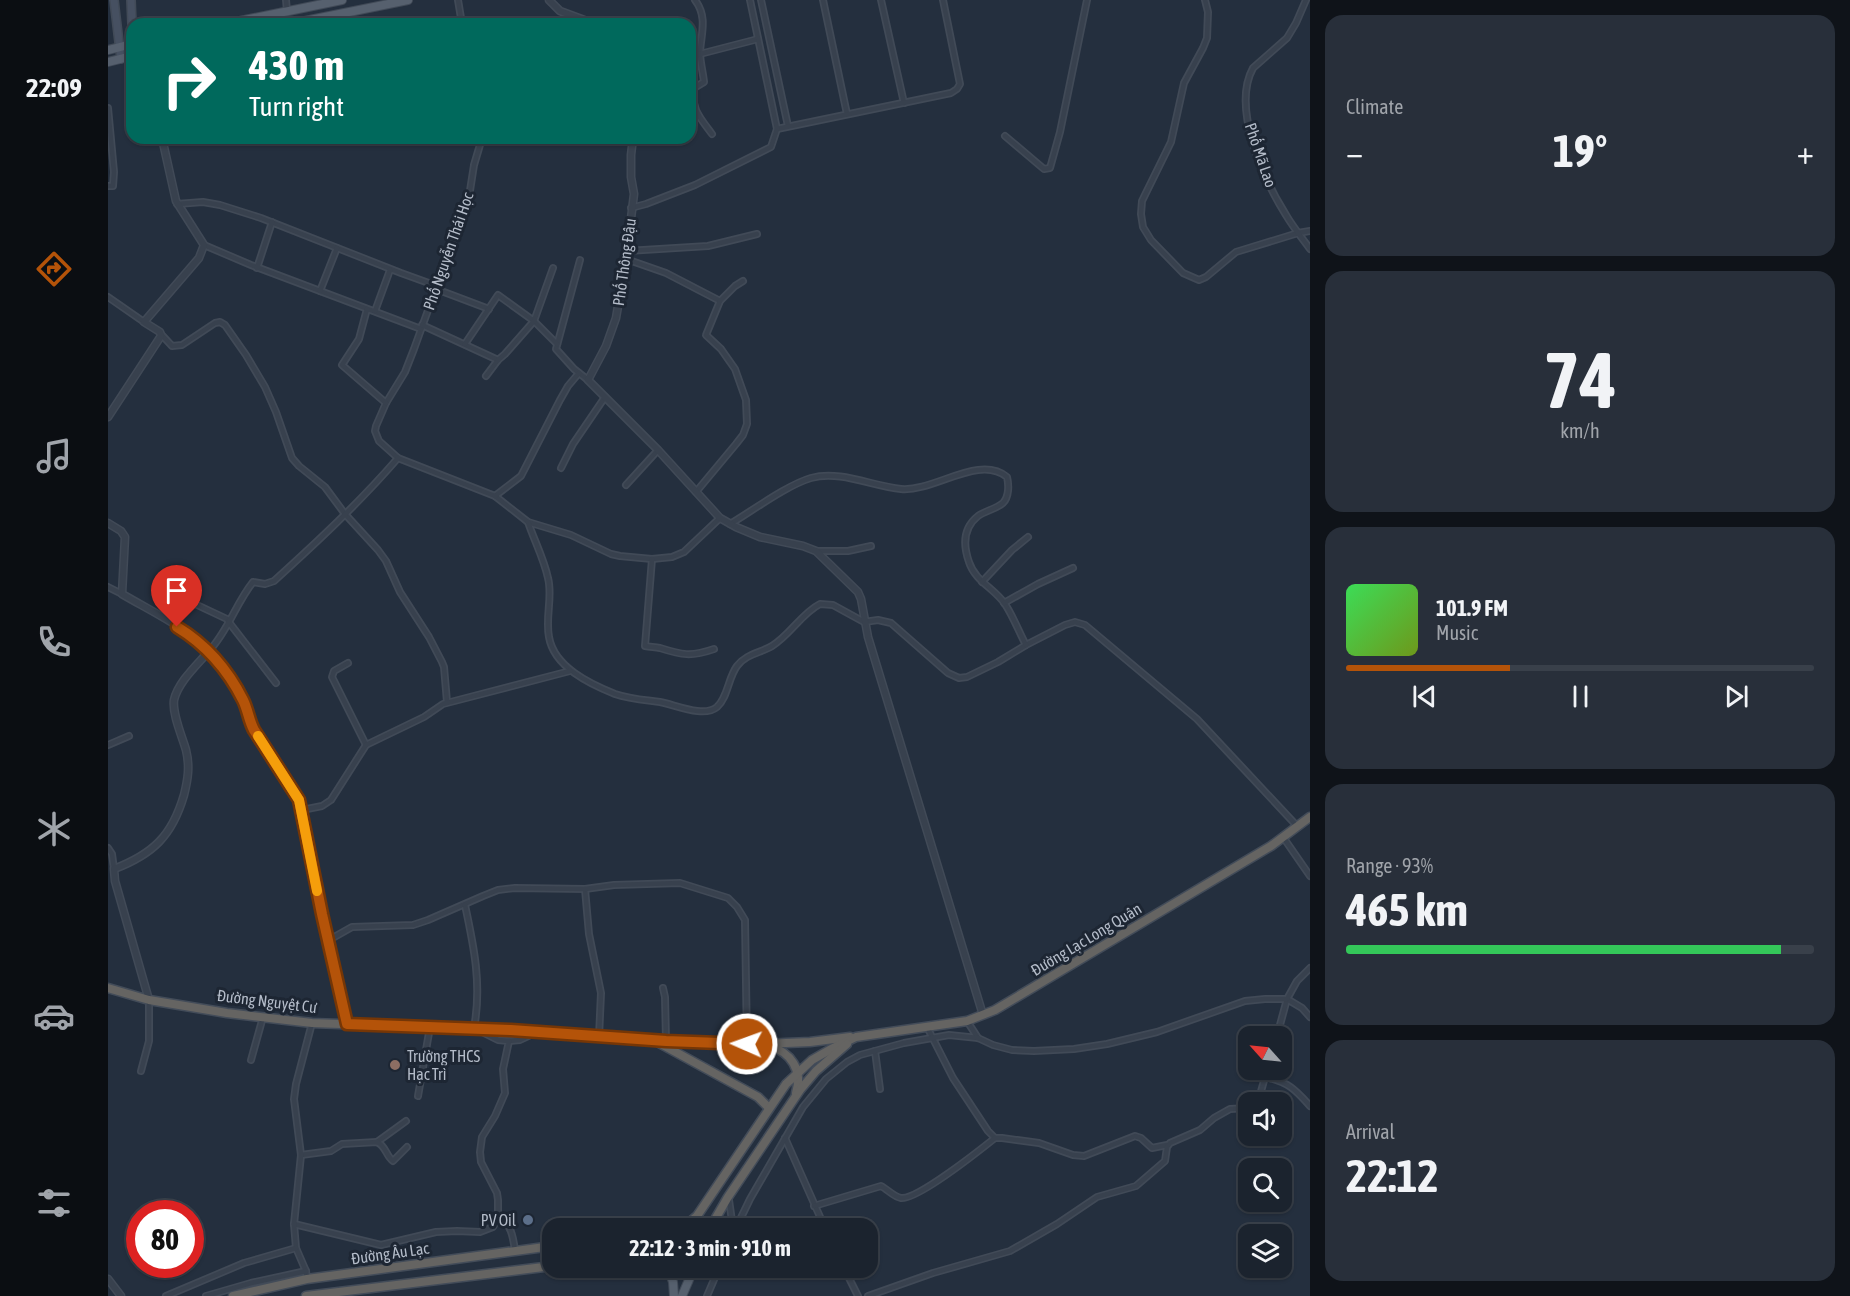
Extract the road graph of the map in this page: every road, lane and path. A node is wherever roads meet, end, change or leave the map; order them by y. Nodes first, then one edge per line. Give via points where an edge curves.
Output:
1 (114, 0) edge
2 (130, 0) edge
3 (286, 0) edge
4 (342, 0) edge
5 (408, 0) edge
6 (458, 0) edge
7 (549, 0) edge
8 (695, 0) edge
9 (750, 0) edge
10 (761, 0) edge
11 (823, 0) edge
12 (880, 0) edge
13 (943, 0) edge
14 (1087, 0) edge
15 (1205, 0) edge
16 (1306, 0) edge
17 (287, 11) junction
18 (132, 18) edge
19 (254, 18) edge
20 (320, 18) edge
21 (461, 18) edge
22 (579, 18) edge
23 (117, 30) junction
24 (758, 39) junction
25 (126, 45) edge
26 (119, 47) junction
27 (108, 49) edge
28 (696, 54) edge
29 (700, 54) junction
30 (126, 58) edge
31 (121, 59) junction
32 (108, 62) edge
33 (696, 87) edge
34 (904, 103) junction
35 (108, 108) edge
36 (696, 112) edge
37 (847, 114) junction
38 (788, 126) junction
39 (777, 129) junction
40 (712, 134) dead end
41 (1005, 136) dead end
42 (163, 144) edge
43 (480, 144) edge
44 (632, 144) edge
45 (111, 172) edge
46 (108, 186) edge
47 (177, 204) junction
48 (632, 208) junction
49 (272, 222) junction
50 (1310, 231) edge
51 (1298, 233) junction
52 (757, 234) dead end
53 (204, 245) junction
54 (337, 248) junction
55 (1310, 249) edge
56 (627, 251) junction
57 (580, 260) dead end
58 (626, 260) junction
59 (256, 268) junction
60 (553, 268) dead end
61 (390, 270) junction
62 (743, 280) dead end
63 (437, 288) junction
64 (320, 291) junction
65 (108, 297) edge
66 (720, 301) junction
67 (367, 309) junction
68 (489, 309) junction
69 (375, 312) junction
70 (534, 321) junction
71 (144, 322) junction
72 (422, 327) junction
73 (160, 332) junction
74 (465, 344) junction
75 (557, 344) junction
76 (498, 360) junction
77 (579, 373) junction
78 (486, 376) dead end
79 (588, 380) junction
80 (605, 397) junction
81 (386, 403) junction
82 (108, 417) edge
83 (658, 450) junction
84 (398, 458) junction
85 (561, 468) dead end
86 (626, 485) dead end
87 (696, 492) junction
88 (495, 496) junction
89 (345, 514) junction
90 (720, 518) junction
91 (528, 522) junction
92 (108, 523) edge
93 (730, 524) junction
94 (1028, 537) dead end
95 (871, 546) dead end
96 (816, 551) junction
97 (652, 559) junction
98 (1073, 568) dead end
99 (982, 582) junction
100 (108, 587) edge
101 (122, 594) junction
102 (178, 596) dead end
103 (1004, 603) junction
104 (229, 621) junction
105 (864, 622) junction
106 (1026, 645) junction
107 (714, 649) dead end
108 (209, 651) junction
109 (348, 663) dead end
110 (570, 671) junction
111 (276, 683) dead end
112 (447, 702) junction
113 (129, 736) dead end
114 (108, 745) edge
115 (366, 745) junction
116 (302, 810) junction
117 (1310, 817) edge
118 (1297, 826) junction
119 (1283, 837) junction
120 (108, 848) edge
121 (114, 869) junction
122 (1310, 876) edge
123 (585, 889) junction
124 (465, 905) junction
125 (329, 940) junction
126 (1310, 968) edge
127 (108, 988) edge
128 (663, 988) dead end
129 (1287, 999) junction
130 (149, 1000) junction
131 (984, 1015) junction
132 (263, 1017) junction
133 (1310, 1017) edge
134 (967, 1021) junction
135 (312, 1023) junction
136 (347, 1024) junction
137 (430, 1026) junction
138 (1279, 1026) edge
139 (927, 1027) junction
140 (474, 1028) junction
141 (539, 1032) junction
142 (856, 1036) junction
143 (598, 1037) junction
144 (931, 1038) junction
145 (978, 1038) junction
146 (509, 1041) junction
147 (666, 1043) junction
148 (747, 1044) junction
149 (759, 1044) junction
150 (875, 1051) junction
151 (251, 1060) dead end
152 (141, 1071) dead end
153 (798, 1072) junction
154 (1278, 1080) edge
155 (880, 1089) dead end
156 (418, 1096) dead end
157 (792, 1101) junction
158 (1310, 1106) edge
159 (769, 1108) junction
160 (1238, 1109) edge
161 (406, 1121) dead end
162 (784, 1137) junction
163 (995, 1138) junction
164 (377, 1142) junction
165 (1167, 1145) junction
166 (407, 1147) dead end
167 (302, 1155) junction
168 (728, 1197) junction
169 (814, 1206) junction
170 (498, 1215) junction
171 (694, 1218) edge
172 (716, 1218) edge
173 (733, 1218) edge
174 (740, 1218) edge
175 (820, 1218) edge
176 (294, 1224) junction
177 (542, 1247) edge
178 (297, 1248) junction
179 (515, 1251) junction
180 (542, 1267) edge
181 (306, 1275) junction
182 (672, 1278) edge
183 (688, 1278) edge
184 (715, 1278) edge
185 (849, 1278) edge
186 (108, 1280) edge
187 (122, 1296) edge
188 (166, 1296) edge
189 (206, 1296) edge
190 (234, 1296) edge
191 (306, 1296) edge
192 (674, 1296) edge
193 (682, 1296) edge
194 (707, 1296) edge
195 (858, 1296) edge
196 (868, 1296) edge

1 - 23 main road
2 - 18 main road
3 - 17 street
4 - 17 main road
5 - 20 main road
6 - 21 street
7 - 22 street via 560,11
8 - 29 street via 704,25
9 - 24 street
10 - 38 street
11 - 37 street
12 - 34 street
13 - 34 street via 960,84 951,93
14 - 41 street via 1050,168 1044,169
15 - 51 street via 1207,38 1184,83 1171,142 1142,201 1143,227 1183,273 1198,280 1236,252
16 - 51 street, Phố Mã Lao via 1287,38 1253,68 1246,94 1250,133 1262,167
17 - 19 main road
23 - 26 main road
23 - 27 main road
24 - 29 street
24 - 39 street
25 - 26 main road
26 - 27 main road
26 - 31 main road
28 - 29 street
29 - 33 street via 704,82
30 - 31 main road
31 - 32 main road
34 - 37 street
35 - 45 street
36 - 40 street
37 - 38 street
38 - 39 street
39 - 48 street via 771,147 695,185
42 - 47 street
43 - 63 street, Phố Nguyễn Thái Học via 469,197
44 - 48 street, Phố Thông Đậu
45 - 46 street via 113,186
47 - 49 street via 213,203
47 - 53 street
48 - 56 street, Phố Thông Đậu
49 - 54 street
49 - 59 street
50 - 51 street
51 - 55 street, Phố Mã Lao
52 - 56 street via 708,246
53 - 59 street
53 - 71 street via 199,258
54 - 61 street
54 - 64 street
56 - 58 street, Phố Thông Đậu
57 - 75 street
58 - 66 street via 666,273
58 - 79 street, Phố Thông Đậu via 614,327
59 - 64 street
60 - 70 street
61 - 63 street
61 - 69 street
62 - 66 street
63 - 68 street
63 - 72 street, Phố Nguyễn Thái Học
64 - 67 street
65 - 71 street
66 - 87 street via 706,335 735,369 746,400 747,424 743,435
67 - 69 street
67 - 81 street via 359,339 342,365
68 - 70 street via 498,295
68 - 74 street
69 - 72 street
70 - 75 street
70 - 76 street
71 - 73 street
72 - 74 street
72 - 81 street, Phố Nguyễn Thái Học via 405,372
73 - 82 street via 160,338
73 - 89 street via 176,346 216,322 224,324 265,387 292,458 323,484
74 - 76 street
75 - 77 street via 557,352
76 - 78 street
77 - 79 street
77 - 88 street via 560,400 521,476
79 - 80 street
80 - 83 street
80 - 85 street
81 - 84 street, Phố Nguyễn Thái Học via 375,431 379,441
83 - 86 street
83 - 87 street
84 - 88 street
84 - 89 street
87 - 90 street
88 - 91 street
89 - 104 street via 271,583 253,582
89 - 112 street via 386,561 400,592 429,637 444,667
90 - 93 street
90 - 97 street via 684,552
91 - 97 street via 620,556
91 - 110 street via 548,577 550,645
92 - 101 street via 125,537
93 - 96 street via 760,537
93 - 99 street via 813,478 836,477 909,489 991,469 1007,477 1006,497 1004,502 978,516 967,529 965,539 969,563
94 - 99 street
95 - 96 street
96 - 105 street via 858,592
97 - 107 street via 645,646 691,655
98 - 103 street
99 - 103 street
100 - 101 street
101 - 108 street via 195,638
102 - 104 street
103 - 106 street
104 - 108 street
104 - 111 street
105 - 106 street via 891,623 948,673 960,678 999,662
105 - 110 street via 830,604 818,605 774,645 738,664 719,705 706,711 615,694
105 - 131 street
106 - 118 street via 1065,625 1085,625 1197,719
108 - 116 street via 244,701 249,721
108 - 121 street via 178,690 174,701 189,766 177,817 152,848
109 - 115 street via 334,671 332,677
110 - 112 street
112 - 115 street
113 - 114 street
115 - 116 street via 331,800
116 - 125 street
117 - 118 highway, Đường Lạc Long Quân
118 - 119 highway, Đường Lạc Long Quân
119 - 122 street
119 - 131 highway, Đường Lạc Long Quân
120 - 121 street
121 - 130 street
123 - 124 street via 498,890
123 - 143 street via 589,934 602,993
123 - 148 street via 680,883 732,901 746,924
124 - 125 street via 413,925 352,927
124 - 140 street via 478,970
125 - 136 street
126 - 129 street
127 - 130 highway, Đường Nguyệt Cư
128 - 147 street
129 - 133 street
129 - 138 street
129 - 145 street via 1245,1001 1157,1032 1074,1049 1012,1050
130 - 132 highway, Đường Nguyệt Cư
130 - 152 street via 149,1041
131 - 134 highway, Đường Lạc Long Quân
132 - 135 highway, Đường Nguyệt Cư
132 - 151 street
134 - 139 highway, Đường Lạc Long Quân
134 - 145 street
135 - 136 highway, Đường Nguyệt Cư
135 - 167 street via 294,1099
136 - 137 highway, Đường Nguyệt Cư
137 - 140 highway, Đường Nguyệt Cư
137 - 156 street
139 - 142 highway, Đường Lạc Long Quân
139 - 144 street
140 - 141 highway, Đường Nguyệt Cư
140 - 146 street
141 - 143 highway, Đường Nguyệt Cư
141 - 146 street
142 - 149 highway, Đường Nguyệt Cư
142 - 153 highway, Đường Lạc Long Quân via 822,1053
142 - 157 highway via 816,1071
143 - 147 highway, Đường Nguyệt Cư
144 - 145 street
144 - 150 street
144 - 163 street via 953,1078
146 - 170 street via 503,1069 505,1093 482,1137 480,1152 497,1193
147 - 148 highway, Đường Nguyệt Cư
147 - 159 highway via 758,1097
148 - 149 highway, Đường Nguyệt Cư
149 - 153 highway via 785,1053
150 - 155 street
150 - 162 street via 854,1058 826,1079 802,1107
153 - 157 highway via 798,1088
153 - 159 highway, Đường Lạc Long Quân
154 - 158 street via 1294,1089
157 - 168 highway
159 - 171 highway, Đường Lạc Long Quân
160 - 165 street via 1230,1109 1200,1130
161 - 164 street
162 - 169 street
162 - 174 street
163 - 165 street via 1039,1143 1084,1156 1135,1136 1152,1148
163 - 169 street via 957,1168 903,1198 881,1186
164 - 166 street via 392,1161
164 - 167 street via 342,1144 331,1151
165 - 196 street via 1166,1161 1142,1182 1097,1197 1010,1251
167 - 176 street
168 - 172 highway
168 - 173 street
169 - 175 street
170 - 176 street via 496,1224 483,1232 436,1232 381,1245
170 - 179 street via 512,1229
176 - 178 street
177 - 179 highway, Đường Âu Lạc
178 - 181 street
178 - 188 street via 243,1263
179 - 181 highway, Đường Âu Lạc
180 - 191 highway, Đường Âu Lạc
181 - 189 street via 251,1283
181 - 190 highway, Đường Âu Lạc
182 - 192 main road
183 - 193 main road
184 - 194 street
185 - 195 street
186 - 187 street

